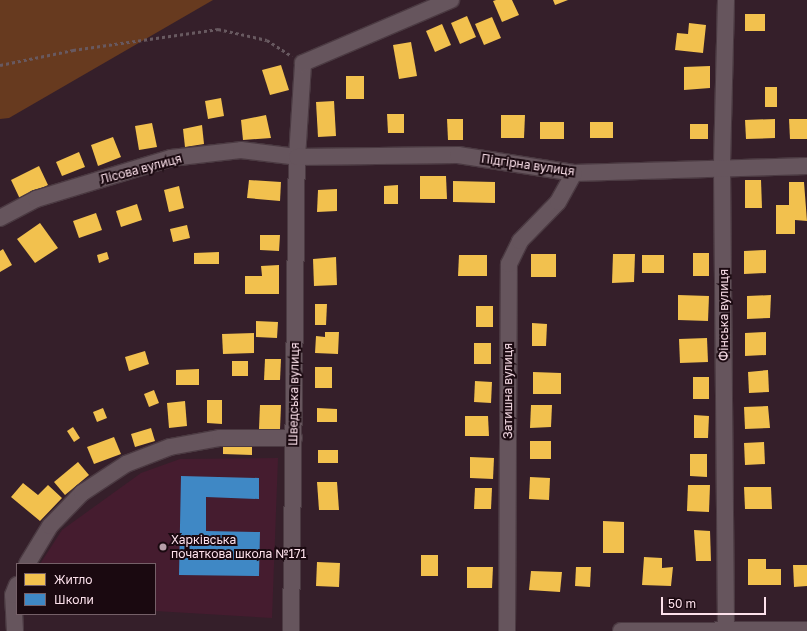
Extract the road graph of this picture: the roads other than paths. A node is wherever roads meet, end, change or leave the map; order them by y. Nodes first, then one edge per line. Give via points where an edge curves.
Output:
1 (451, 0) edge
2 (726, 0) edge
3 (298, 157) junction
4 (807, 166) edge
5 (722, 168) junction
6 (574, 173) junction
7 (0, 218) edge
8 (294, 438) junction
9 (27, 563) edge
10 (16, 588) edge
11 (807, 630) edge
12 (15, 631) edge
13 (291, 631) edge
14 (507, 631) edge
15 (621, 631) edge
16 (726, 631) edge

1 - 3 street via 304,63
2 - 5 street, Фінська вулиця
3 - 6 street, Підгірна вулиця via 458,155
3 - 7 street, Лісова вулиця via 241,150 171,158 36,198
3 - 8 street, Шведська вулиця
4 - 5 street, Підгірна вулиця
5 - 6 street, Підгірна вулиця
5 - 16 street, Фінська вулиця
6 - 14 street, Затишна вулиця via 558,202 520,241 509,264
8 - 9 street via 220,438 170,446 126,464 82,493 50,526
8 - 13 street, Шведська вулиця
10 - 12 street via 13,595
11 - 16 street
15 - 16 street

